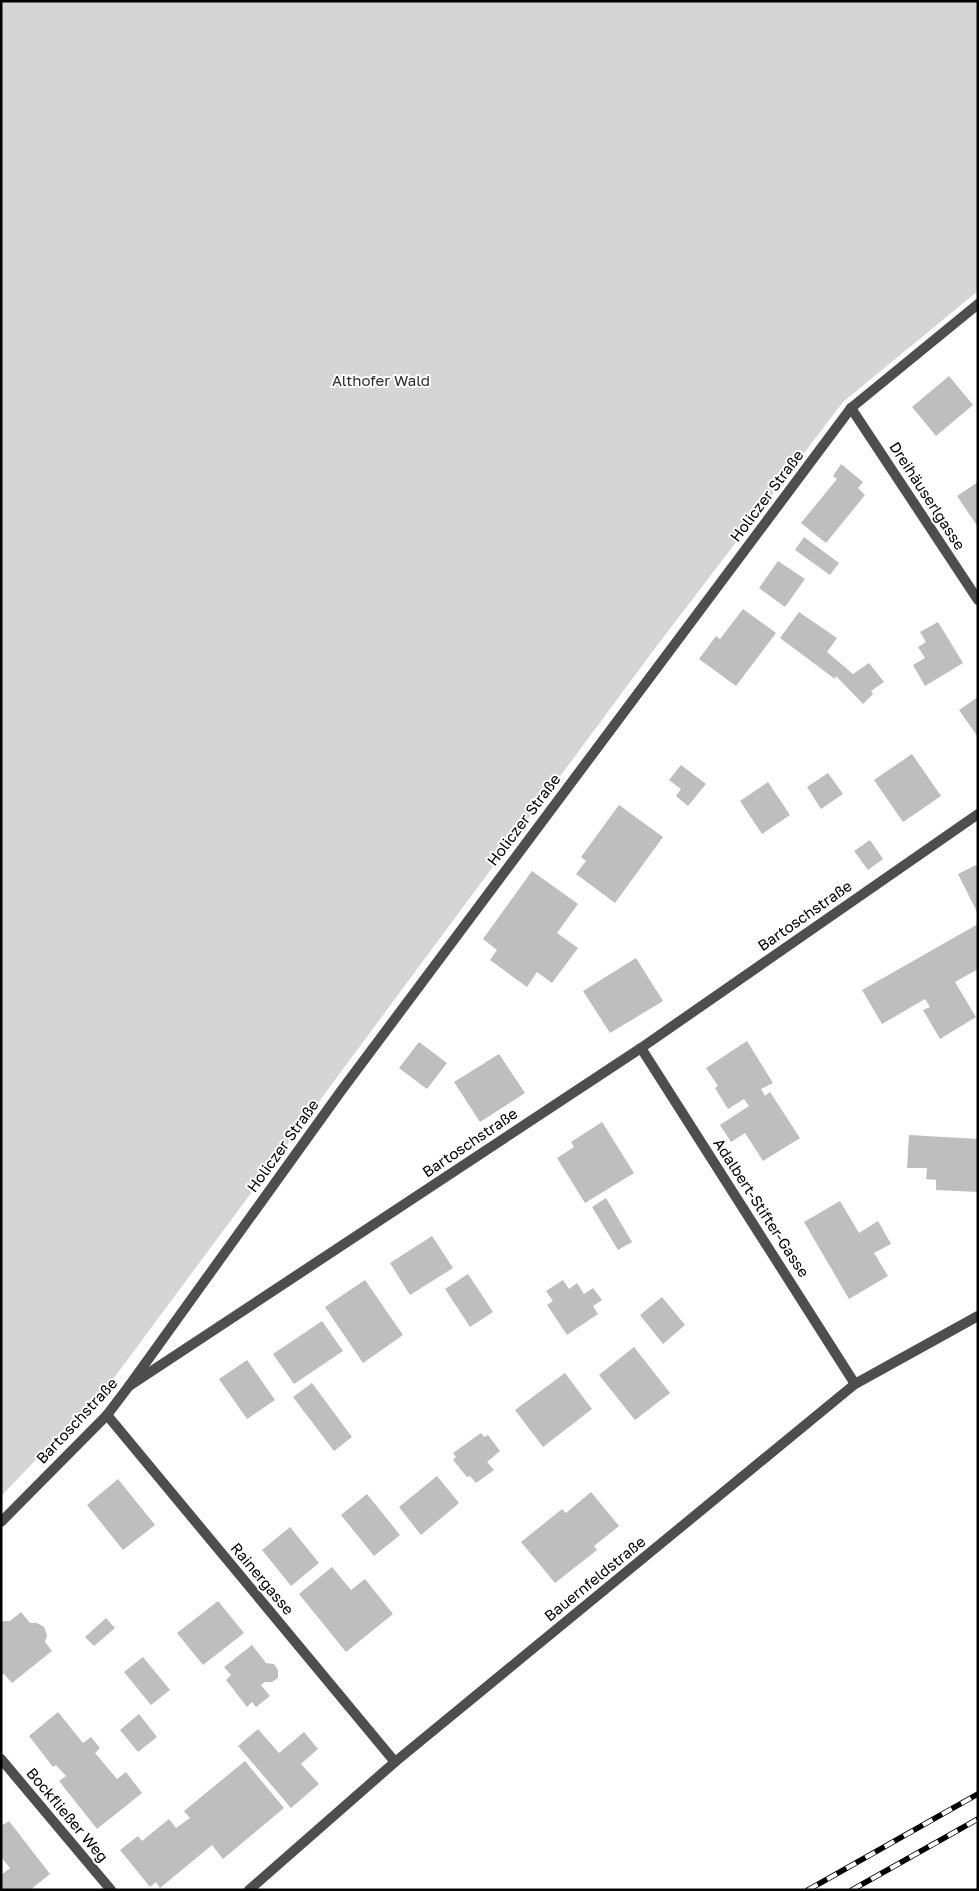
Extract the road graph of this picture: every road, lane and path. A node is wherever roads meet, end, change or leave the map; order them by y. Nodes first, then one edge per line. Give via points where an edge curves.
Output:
1 (978, 304) edge
2 (851, 408) junction
3 (978, 600) edge
4 (978, 814) edge
5 (641, 1048) junction
6 (978, 1316) edge
7 (856, 1384) junction
8 (129, 1386) junction
9 (107, 1415) junction
10 (1, 1522) edge
11 (1, 1759) edge
12 (395, 1762) junction
13 (111, 1890) edge
14 (249, 1890) edge

1 - 2 street, Holiczer Straße
2 - 3 street, Dreihäuserlgasse
2 - 8 street, Holiczer Straße via 341,1092
4 - 5 street, Bartoschstraße
5 - 7 street, Adalbert-Stifter-Gasse
5 - 8 street, Bartoschstraße
6 - 7 street, Bauernfeldstraße
7 - 12 street, Bauernfeldstraße
8 - 9 street, Bartoschstraße
9 - 10 street, Bartoschstraße
9 - 12 street, Rainergasse
11 - 13 street, Bockfließer Weg
12 - 14 street, Bauernfeldstraße

